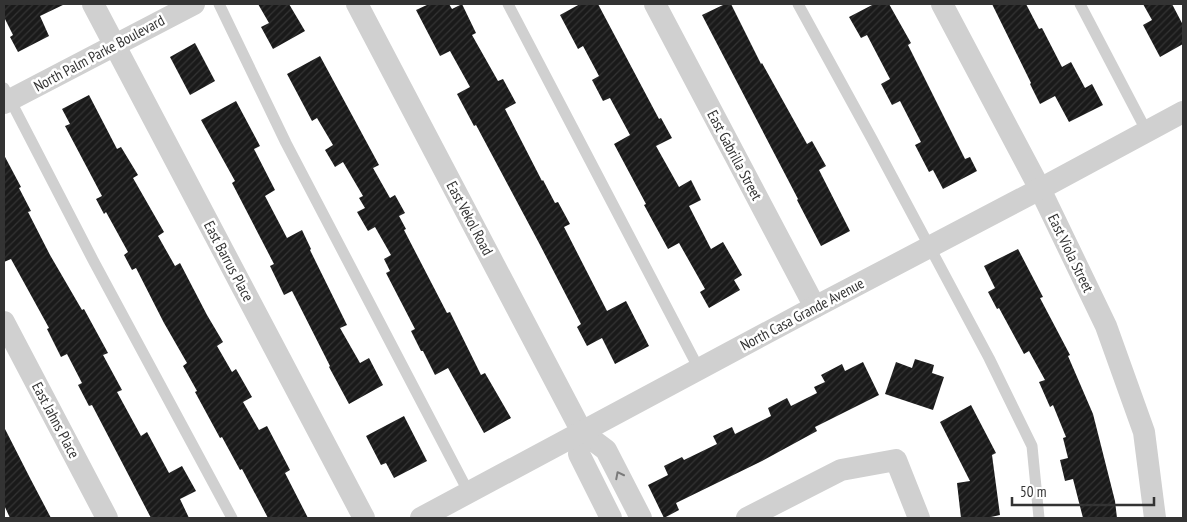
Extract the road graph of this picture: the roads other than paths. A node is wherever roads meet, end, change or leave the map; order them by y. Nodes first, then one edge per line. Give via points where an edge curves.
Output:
1 (93, 4) edge
2 (194, 4) edge
3 (219, 4) edge
4 (357, 4) edge
5 (508, 4) edge
6 (655, 4) edge
7 (798, 4) edge
8 (942, 4) edge
9 (1080, 4) edge
10 (115, 45) junction
11 (6, 97) edge
12 (1183, 112) edge
13 (1146, 132) junction
14 (1040, 189) junction
15 (930, 247) junction
16 (815, 307) junction
17 (4, 322) edge
18 (699, 369) junction
19 (582, 432) junction
20 (469, 492) junction
21 (108, 518) edge
22 (232, 518) edge
23 (364, 518) edge
24 (421, 518) edge
25 (611, 518) edge
26 (641, 518) edge
27 (747, 518) edge
28 (919, 518) edge
29 (1039, 518) edge
30 (1155, 518) edge

1 - 10 street, East Barrus Place
2 - 10 street, North Palm Parke Boulevard
3 - 20 lane via 286,142
4 - 19 street, East Vekol Road
5 - 18 lane
6 - 16 street, East Gabrilla Street
7 - 15 lane
8 - 14 street, East Viola Street
9 - 13 lane
10 - 11 street, North Palm Parke Boulevard
10 - 23 street, East Barrus Place
11 - 22 lane
12 - 13 street, North Casa Grande Avenue
13 - 14 street, North Casa Grande Avenue
14 - 15 street, North Casa Grande Avenue
14 - 30 street, East Viola Street via 1106,326 1144,432
15 - 16 street, North Casa Grande Avenue
15 - 29 lane via 1032,446
16 - 18 street, North Casa Grande Avenue
17 - 21 street, East Jahns Place
18 - 19 street, North Casa Grande Avenue
19 - 20 street, North Casa Grande Avenue
19 - 25 street via 579,454
26 -> 19 street, East Vekol Road via 606,450
20 - 24 street, North Casa Grande Avenue
27 - 28 street via 841,470 896,460

